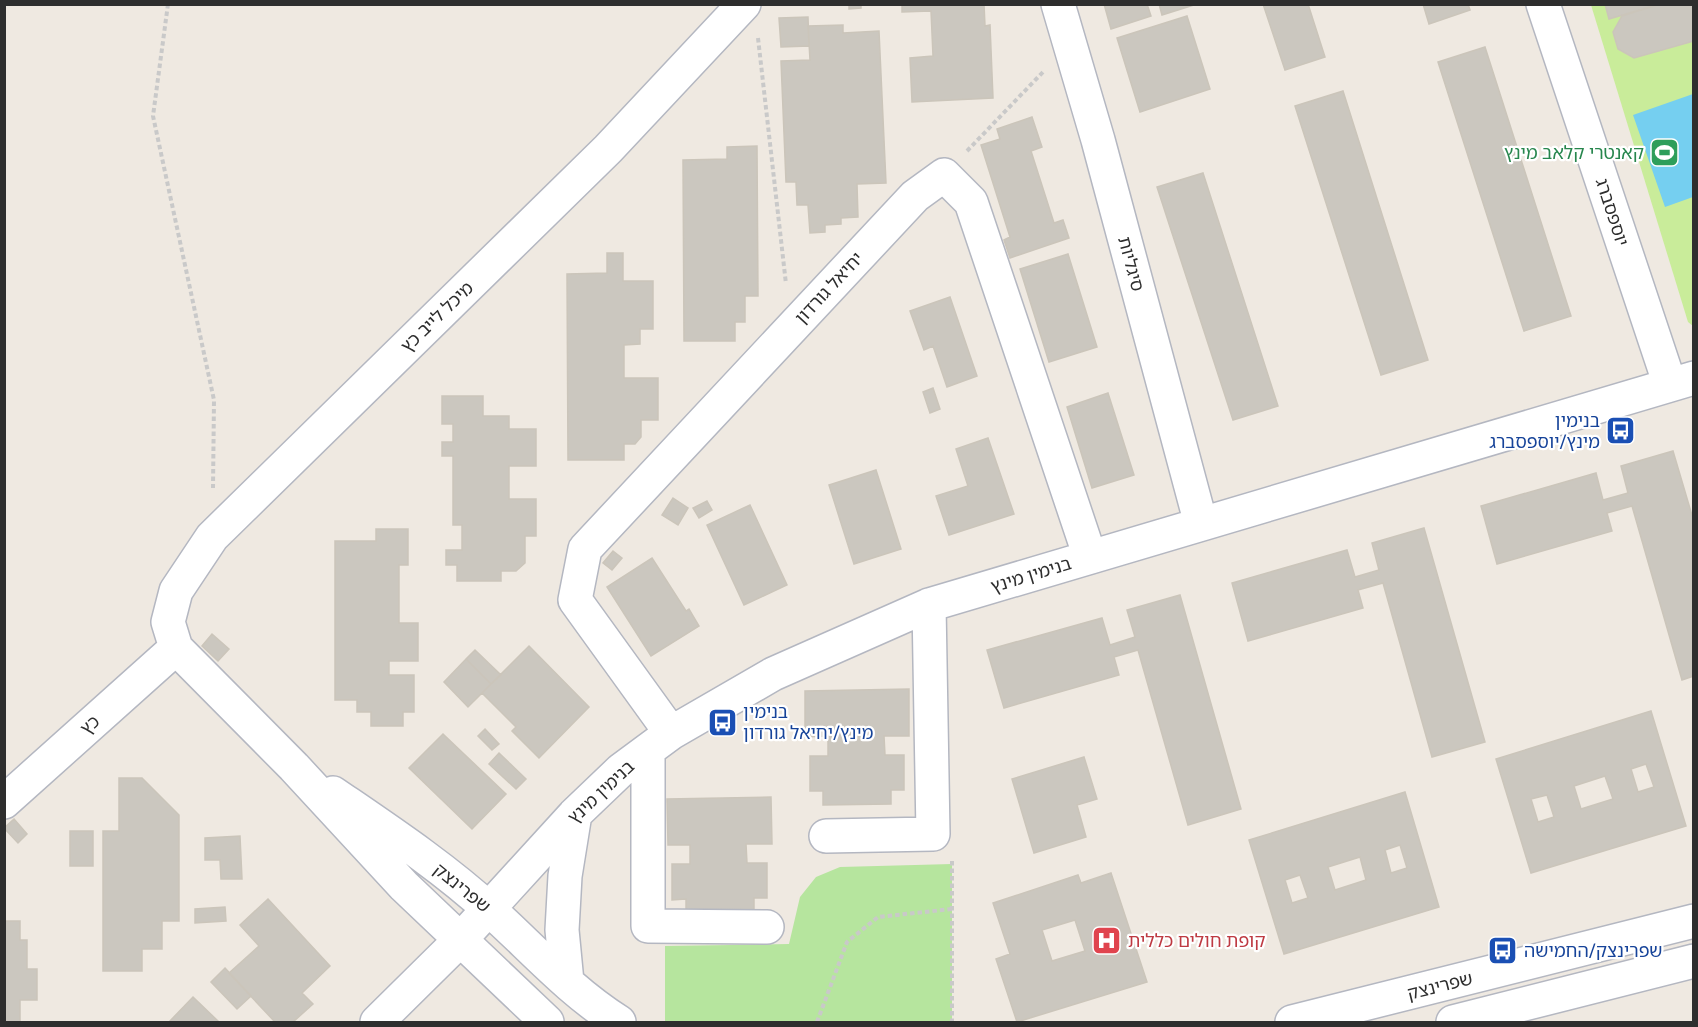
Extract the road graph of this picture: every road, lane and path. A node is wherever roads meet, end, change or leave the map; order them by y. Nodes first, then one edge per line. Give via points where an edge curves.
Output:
1 (168, 4) edge
2 (1058, 4) edge
3 (1543, 4) edge
4 (751, 16) edge
5 (1070, 44) junction
6 (944, 175) junction
7 (791, 329) junction
8 (1682, 382) edge
9 (1201, 524) junction
10 (212, 537) junction
11 (1090, 557) junction
12 (929, 605) junction
13 (176, 648) junction
14 (660, 742) junction
15 (294, 767) junction
16 (4, 802) edge
17 (575, 814) junction
18 (826, 836) dead end
19 (489, 909) junction
20 (952, 909) dead end
21 (1694, 921) edge
22 (767, 927) dead end
23 (460, 940) junction
24 (1694, 961) edge
25 (567, 982) junction
26 (1455, 982) junction
27 (1462, 1021) edge
28 (377, 1023) edge
29 (547, 1023) edge
30 (619, 1023) edge
31 (817, 1023) edge
32 (1292, 1023) edge

1 - 10 path via 153,116 214,400
2 - 5 street, סיגליות
3 - 8 street, יוספסברג
4 - 7 path
4 - 10 street, מיכל לייב כץ via 608,149
5 - 6 path
5 - 9 street, סיגליות
6 - 7 street, יחיאל גורדון via 915,196
6 - 11 street via 971,202
7 - 14 street, יחיאל גורדון via 585,549 575,600
8 - 9 street, בנימין מינץ
9 - 11 street, בנימין מינץ
10 - 13 street, מיכל לייב כץ via 176,591 168,622
11 - 12 street, בנימין מינץ
12 - 14 street, בנימין מינץ via 773,674
12 - 18 street via 933,834
13 - 15 street, שפרינצק
13 - 16 street, כץ
14 - 17 street, בנימין מינץ via 621,770
14 - 22 street via 648,926
15 - 19 street, שפרינצק via 398,837
15 - 23 street, שפרינצק via 354,834
17 - 19 street, בנימין מינץ
17 - 25 street via 565,876 562,930
19 - 23 street, בנימין מינץ
19 - 25 street, שפרינצק
20 - 31 path via 878,917 846,942
21 - 26 street, שפרינצק
23 - 28 street, בנימין מינץ
23 - 29 street, שפרינצק
24 - 27 street
25 - 30 street, שפרינצק
26 - 27 street
26 - 32 street, שפרינצק

